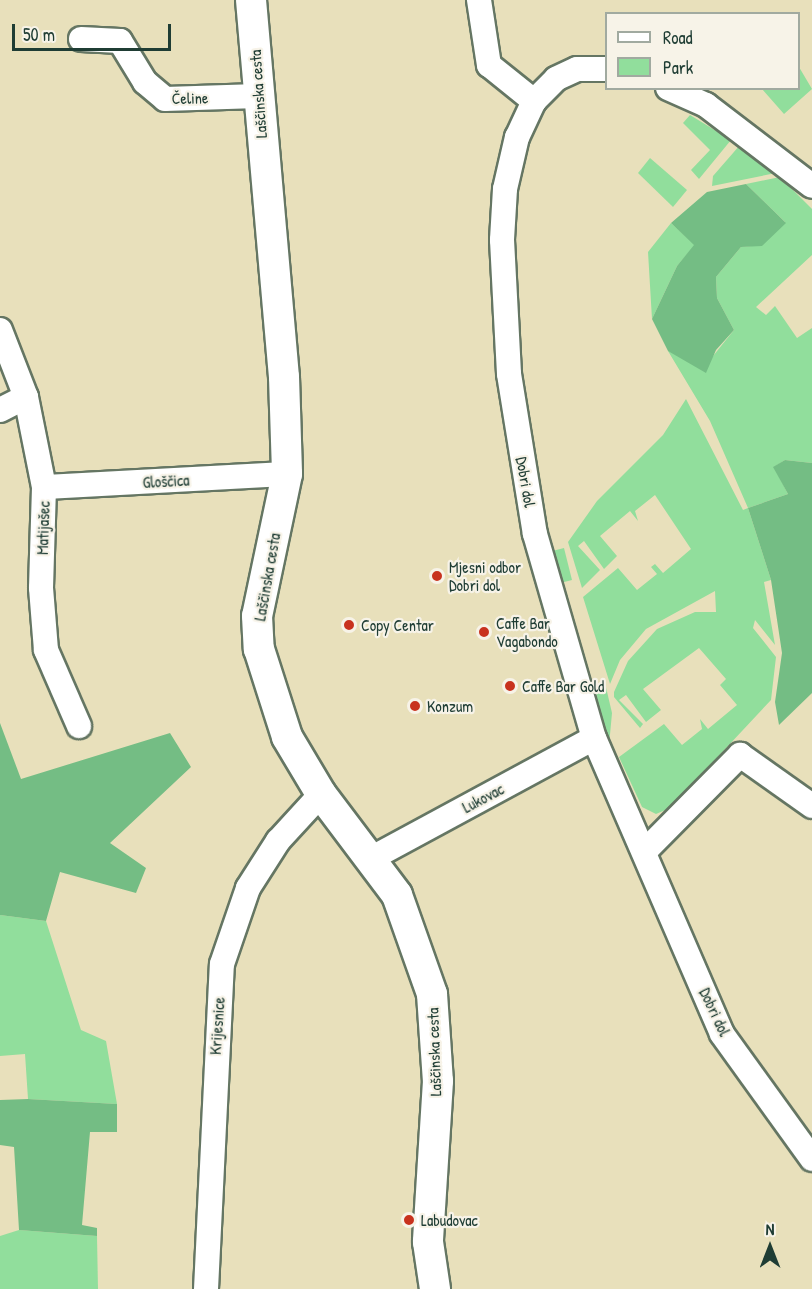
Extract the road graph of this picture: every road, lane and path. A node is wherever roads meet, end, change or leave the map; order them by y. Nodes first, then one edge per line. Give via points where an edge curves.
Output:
1 (251, 0) edge
2 (479, 0) edge
3 (81, 39) dead end
4 (605, 69) edge
5 (672, 90) edge
6 (258, 96) junction
7 (534, 101) junction
8 (810, 180) edge
9 (0, 330) edge
10 (26, 397) junction
11 (0, 410) edge
12 (287, 474) junction
13 (44, 487) junction
14 (79, 726) dead end
15 (594, 738) junction
16 (321, 794) junction
17 (812, 806) edge
18 (646, 850) junction
19 (372, 858) junction
20 (812, 1159) edge
21 (206, 1289) edge
22 (435, 1289) edge

1 - 6 main road, Laščinska cesta
2 - 7 street via 489,65
3 - 6 street, Čeline via 120,41 146,82 165,99
4 - 7 street, Dobri dol via 577,69 556,79
5 - 8 street via 706,105
6 - 12 main road, Laščinska cesta via 284,377
7 - 15 street, Dobri dol via 517,137 505,189 502,240 509,374 546,581
9 - 10 street, Matijašec
10 - 11 street
10 - 13 street, Matijašec
12 - 13 street, Gloščica
12 - 16 main road, Laščinska cesta via 257,616 259,649 287,736
13 - 14 street, Matijašec via 41,588 46,650
15 - 18 street, Dobri dol
15 - 19 street, Lukovac
16 - 19 main road, Laščinska cesta
16 - 21 street, Krijesnice via 278,841 248,888 222,964
17 - 18 street via 740,755
18 - 20 street, Dobri dol via 723,1034
19 - 22 main road, Laščinska cesta via 408,919 432,994 438,1081 428,1264

